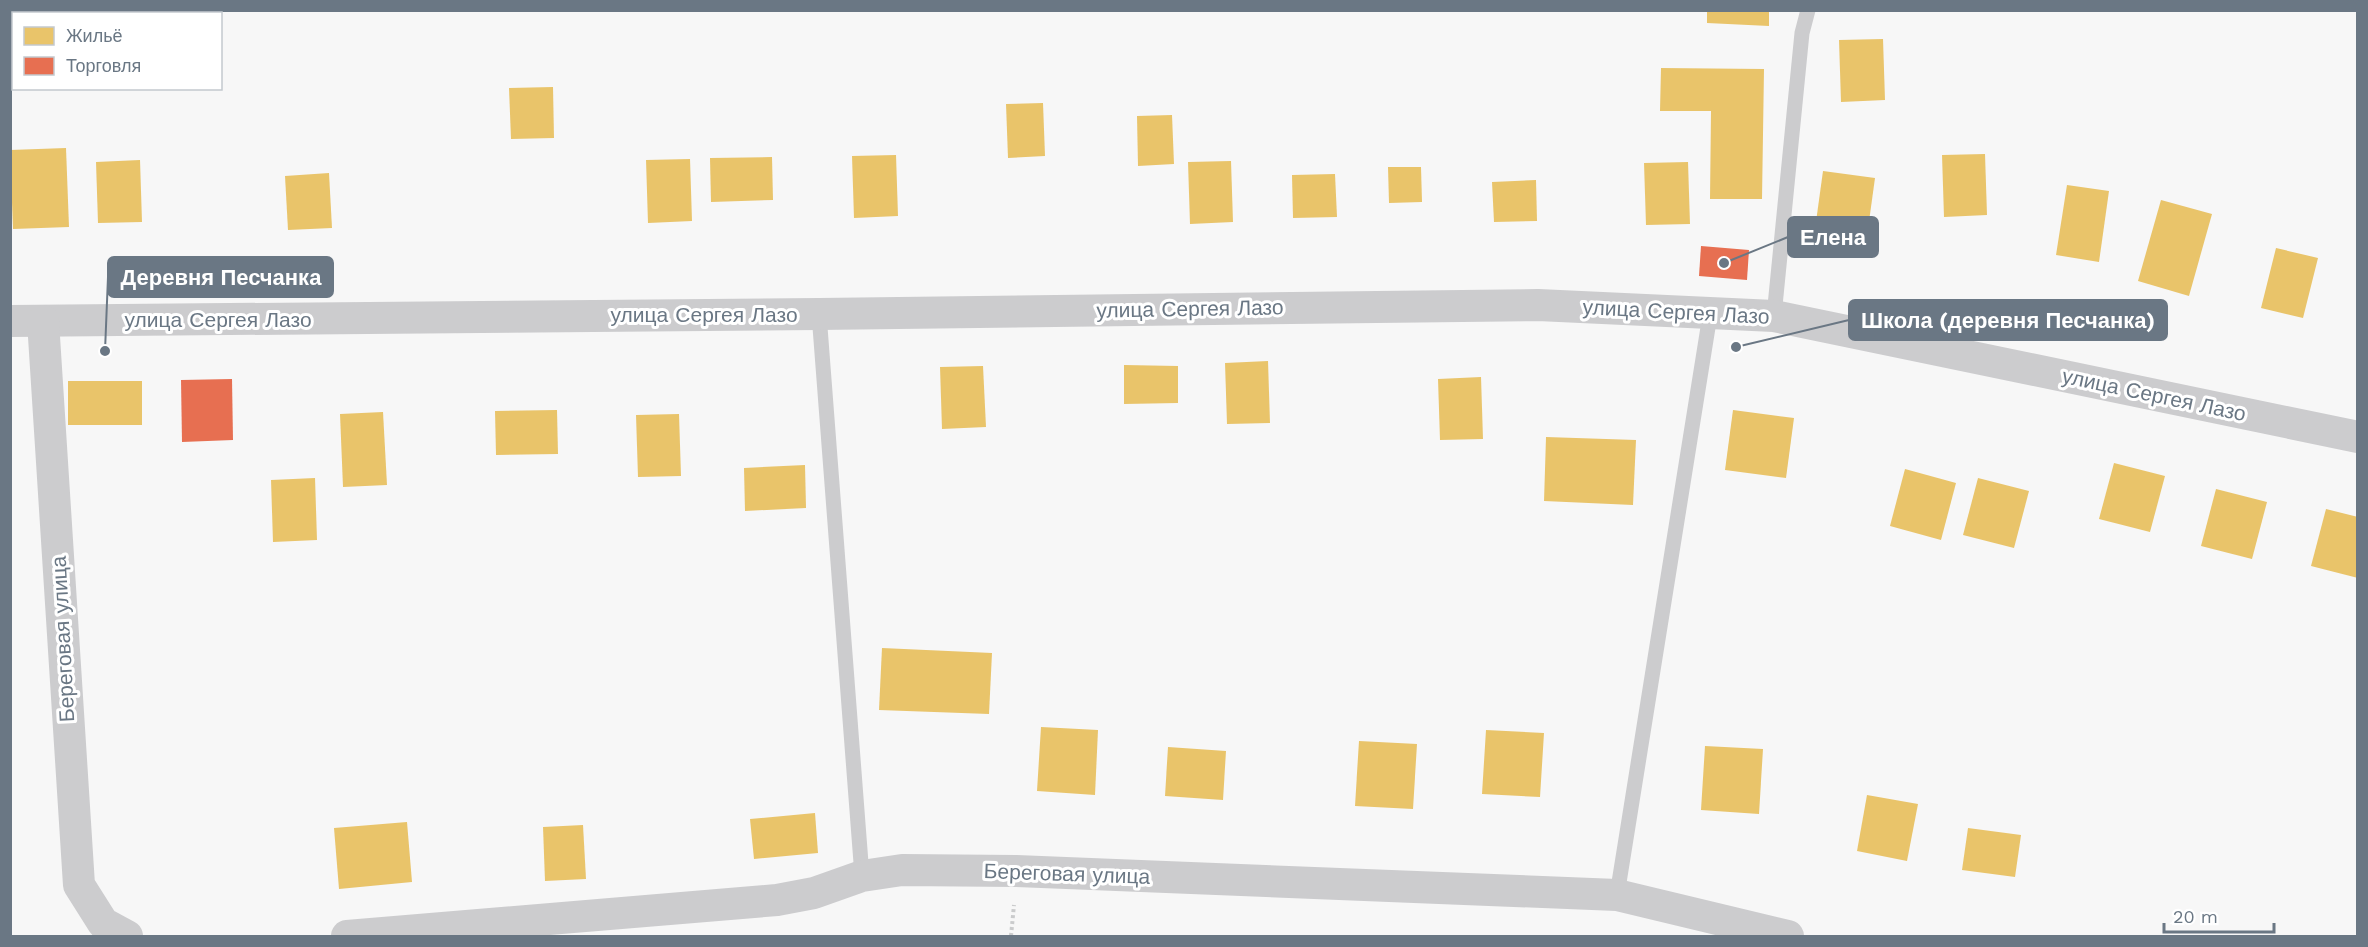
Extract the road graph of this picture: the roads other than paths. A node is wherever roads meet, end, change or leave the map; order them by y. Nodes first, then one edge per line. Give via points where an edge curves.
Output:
1 (1808, 10) edge
2 (819, 314) junction
3 (1710, 315) junction
4 (1774, 316) junction
5 (10, 321) edge
6 (43, 321) junction
7 (2358, 437) edge
8 (862, 876) junction
9 (1617, 895) junction
10 (127, 936) edge
11 (347, 936) edge
12 (1788, 936) edge

1 - 4 lane via 1802,33
2 - 3 street, улица Сергея Лазо via 1538,305
2 - 6 street, улица Сергея Лазо
2 - 8 lane
3 - 4 street, улица Сергея Лазо
3 - 9 lane
4 - 7 street, улица Сергея Лазо
5 - 6 street, улица Сергея Лазо
6 - 10 street, Береговая улица via 79,885 103,923
8 - 9 street, Береговая улица via 902,870 1016,871
8 - 11 street, Береговая улица via 814,893 777,900
9 - 12 street, Береговая улица

